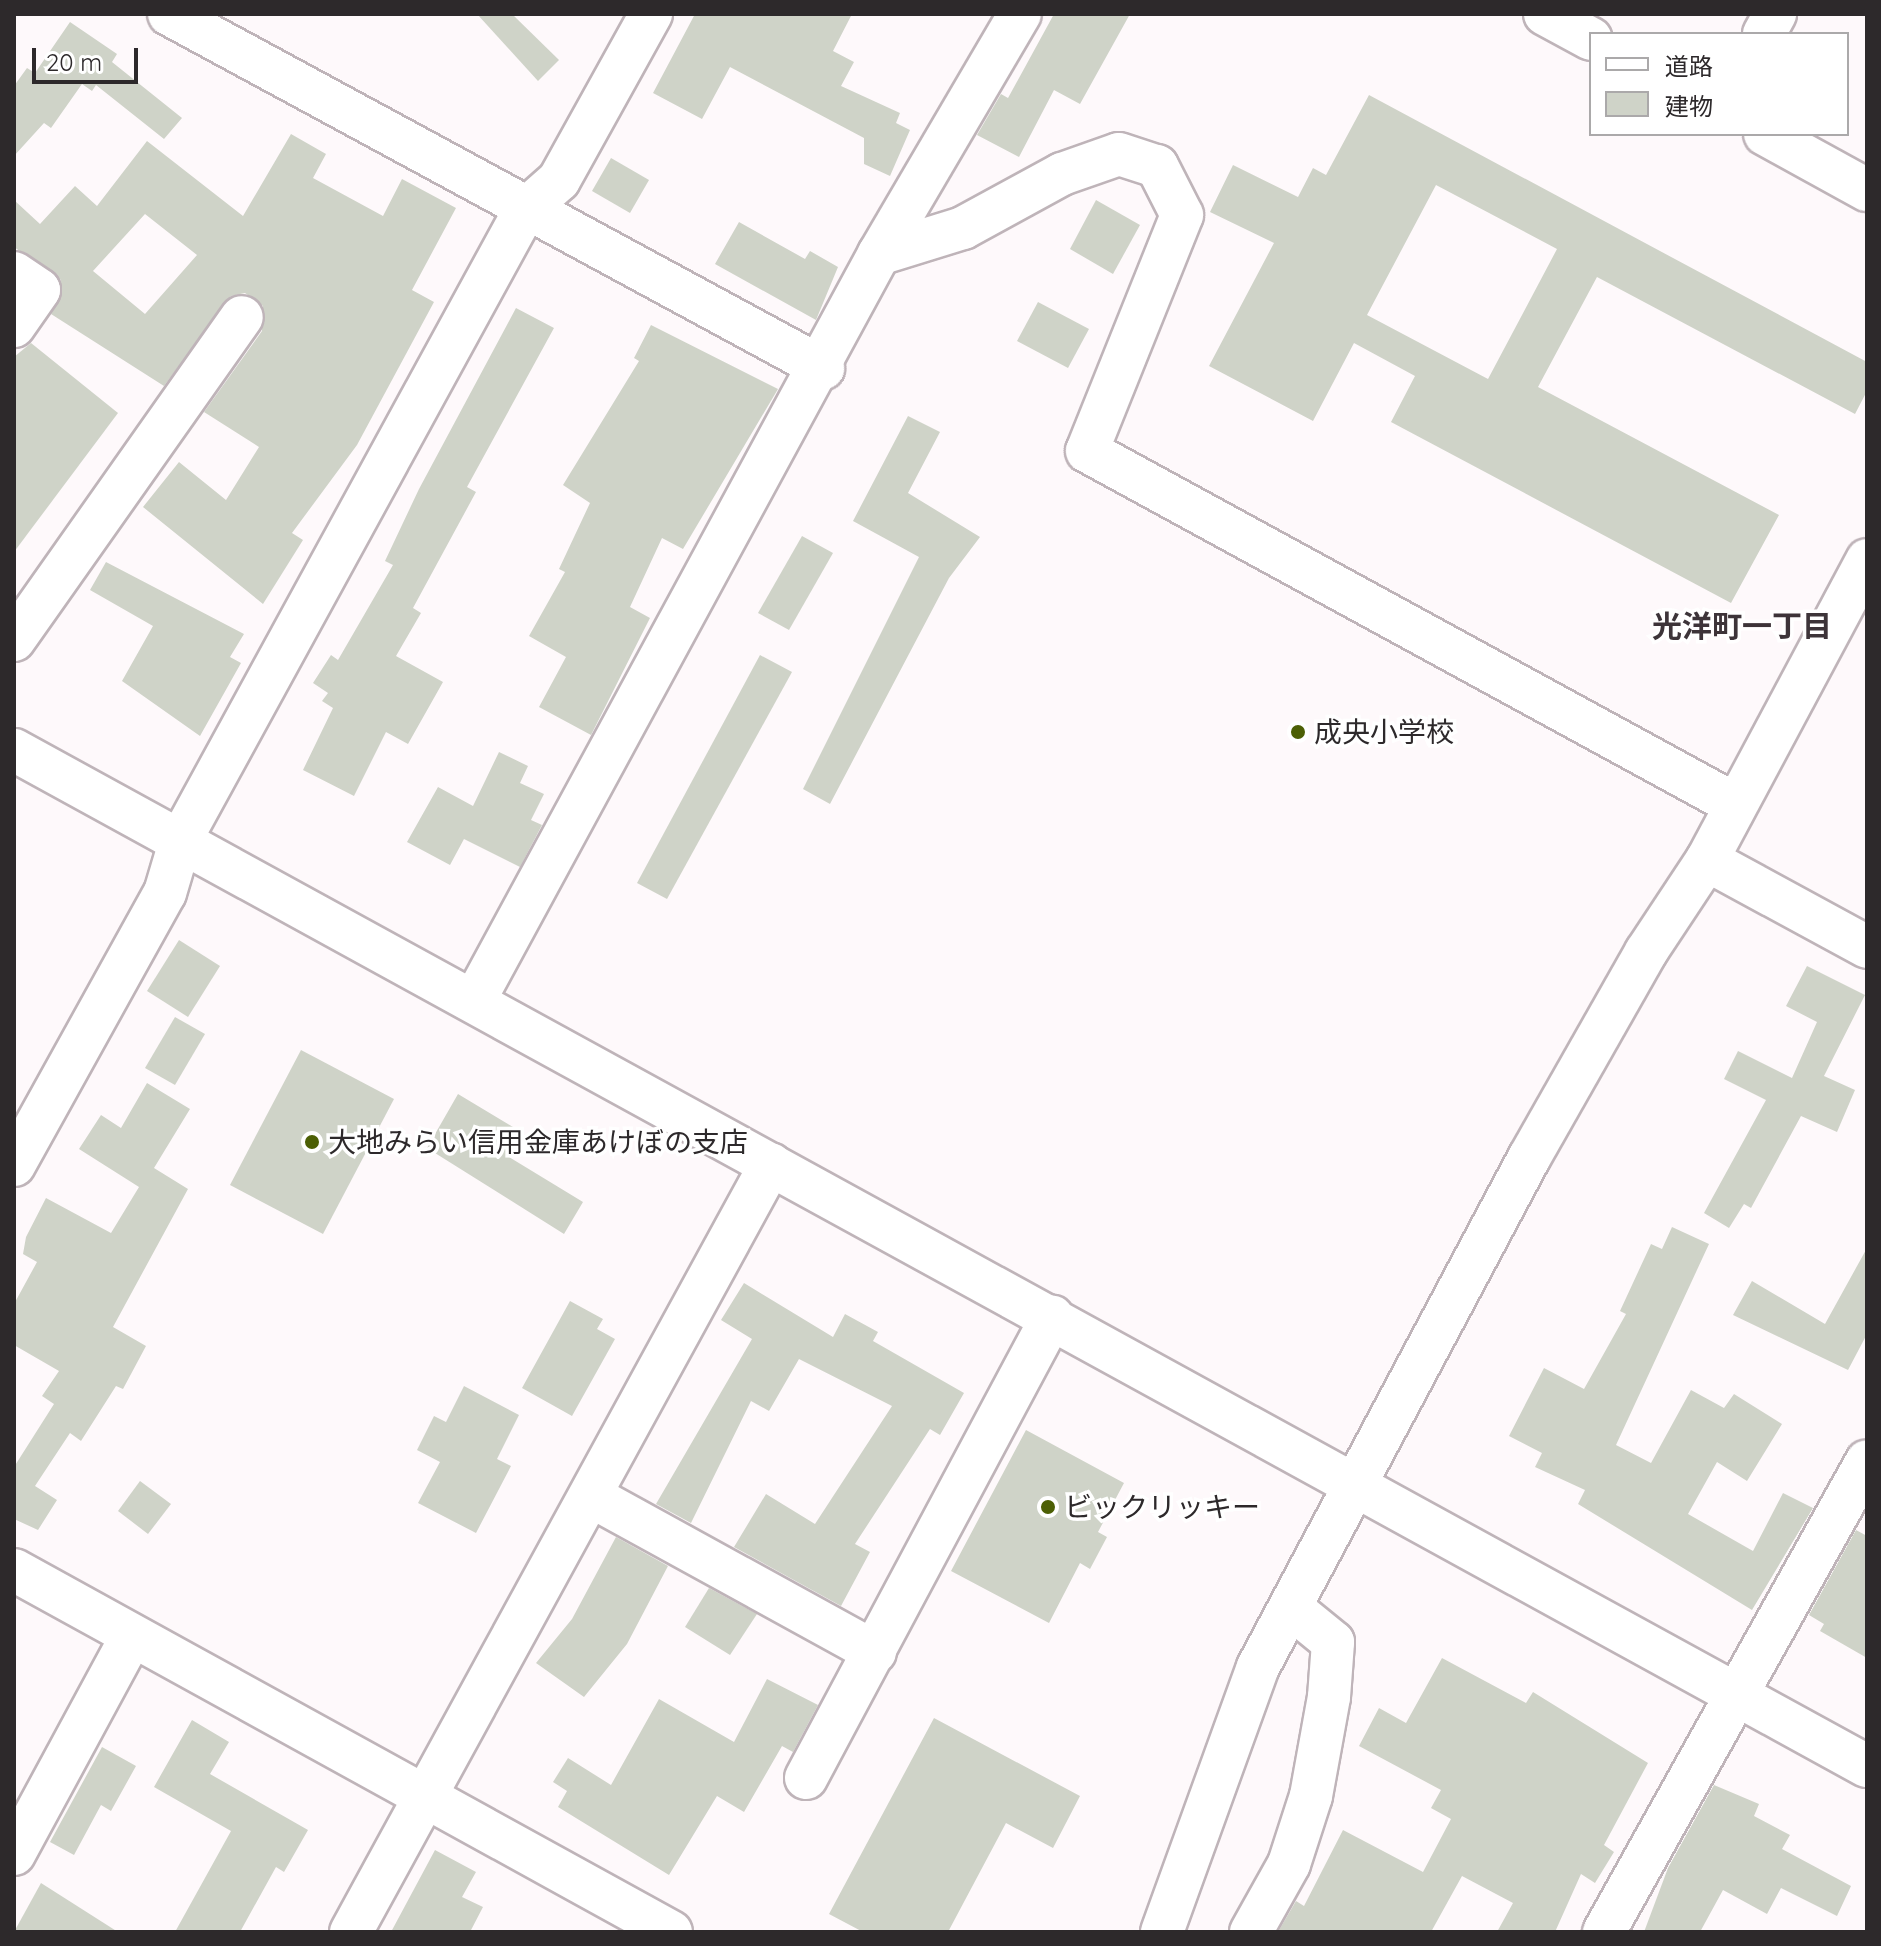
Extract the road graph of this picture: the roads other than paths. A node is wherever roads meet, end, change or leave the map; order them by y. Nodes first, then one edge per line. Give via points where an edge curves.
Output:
1 (169, 14) edge
2 (651, 14) edge
3 (1020, 14) edge
4 (1545, 14) edge
5 (1775, 14) edge
6 (1765, 32) edge
7 (1589, 38) edge
8 (1769, 136) edge
9 (1867, 190) edge
10 (525, 210) junction
11 (879, 254) junction
12 (14, 273) edge
13 (242, 317) dead end
14 (14, 326) edge
15 (823, 368) junction
16 (1867, 560) edge
17 (14, 640) edge
18 (14, 750) edge
19 (1736, 805) junction
20 (181, 839) junction
21 (1707, 860) junction
22 (1867, 947) edge
23 (474, 1001) junction
24 (771, 1164) junction
25 (14, 1165) edge
26 (1052, 1317) junction
27 (1867, 1461) edge
28 (1354, 1487) junction
29 (591, 1496) junction
30 (14, 1570) edge
31 (1290, 1607) junction
32 (132, 1636) junction
33 (875, 1652) junction
34 (1738, 1695) junction
35 (1867, 1766) edge
36 (806, 1778) dead end
37 (425, 1798) junction
38 (14, 1854) edge
39 (351, 1932) edge
40 (671, 1932) edge
41 (1162, 1932) edge
42 (1251, 1932) edge
43 (1604, 1932) edge

1 - 10 street
2 - 10 street via 559,180
3 - 11 street
4 - 7 street
5 - 6 street
8 - 9 street
10 - 15 street
10 - 20 street
11 - 15 street
11 - 19 street via 963,228 1062,174 1119,154 1157,166 1182,215 1087,451
12 - 14 street via 39,290
13 - 17 street
15 - 23 street
16 - 19 street
18 - 20 street
19 - 21 street
20 - 23 street
20 - 25 street via 165,893
21 - 22 street
21 - 28 street via 1529,1158
23 - 24 street
24 - 26 street
24 - 29 street
26 - 28 street
26 - 33 street
27 - 34 street
28 - 31 street
28 - 34 street
29 - 33 street
29 - 37 street
30 - 32 street
31 - 41 street via 1226,1744
31 - 42 street via 1333,1642 1329,1697 1311,1796 1289,1864
32 - 37 street
32 - 38 street
33 - 36 street
34 - 35 street
34 - 43 street
37 - 39 street
37 - 40 street

